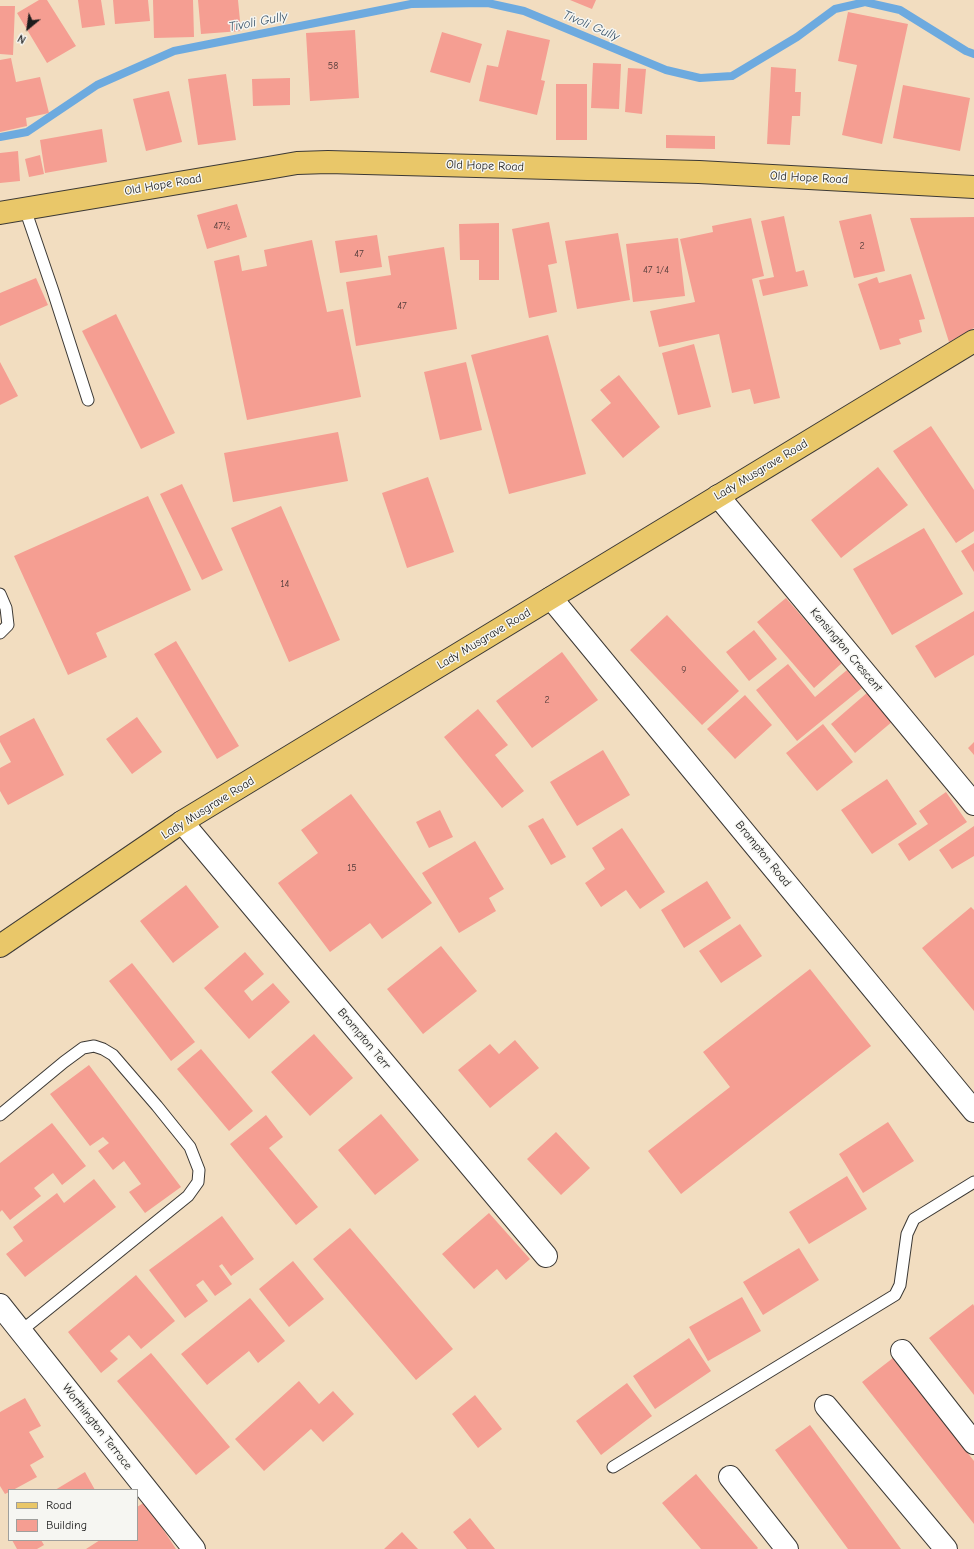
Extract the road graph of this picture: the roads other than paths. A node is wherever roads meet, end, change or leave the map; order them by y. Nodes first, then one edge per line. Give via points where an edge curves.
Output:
1 (974, 187) edge
2 (24, 209) junction
3 (0, 213) edge
4 (974, 341) edge
5 (88, 400) dead end
6 (718, 496) junction
7 (0, 594) edge
8 (551, 598) junction
9 (0, 633) edge
10 (974, 804) edge
11 (182, 822) junction
12 (0, 946) edge
13 (974, 1111) edge
14 (0, 1114) edge
15 (974, 1182) edge
16 (546, 1256) dead end
17 (0, 1305) edge
18 (21, 1331) junction
19 (902, 1351) dead end
20 (826, 1406) dead end
21 (974, 1443) edge
22 (613, 1467) dead end
23 (730, 1477) dead end
24 (194, 1549) edge
25 (787, 1549) edge
26 (946, 1549) edge

1 - 2 main road, Old Hope Road via 699,172 328,162 297,163
2 - 3 main road, Old Hope Road
2 - 5 lane
4 - 6 main road, Lady Musgrave Road
6 - 8 main road, Lady Musgrave Road
6 - 10 street, Kensington Crescent
7 - 9 lane via 6,608 8,625
8 - 11 main road, Lady Musgrave Road
8 - 13 street, Brompton Road
11 - 12 main road, Lady Musgrave Road
11 - 16 street, Brompton Terr
14 - 18 lane via 83,1048 94,1046 113,1055 157,1106 190,1147 199,1170 198,1182 188,1196
15 - 22 lane via 914,1219 907,1234 900,1285 895,1296
17 - 18 street, Worthington Terrace
18 - 24 street, Worthington Terrace
19 - 21 street
20 - 26 street
23 - 25 street

